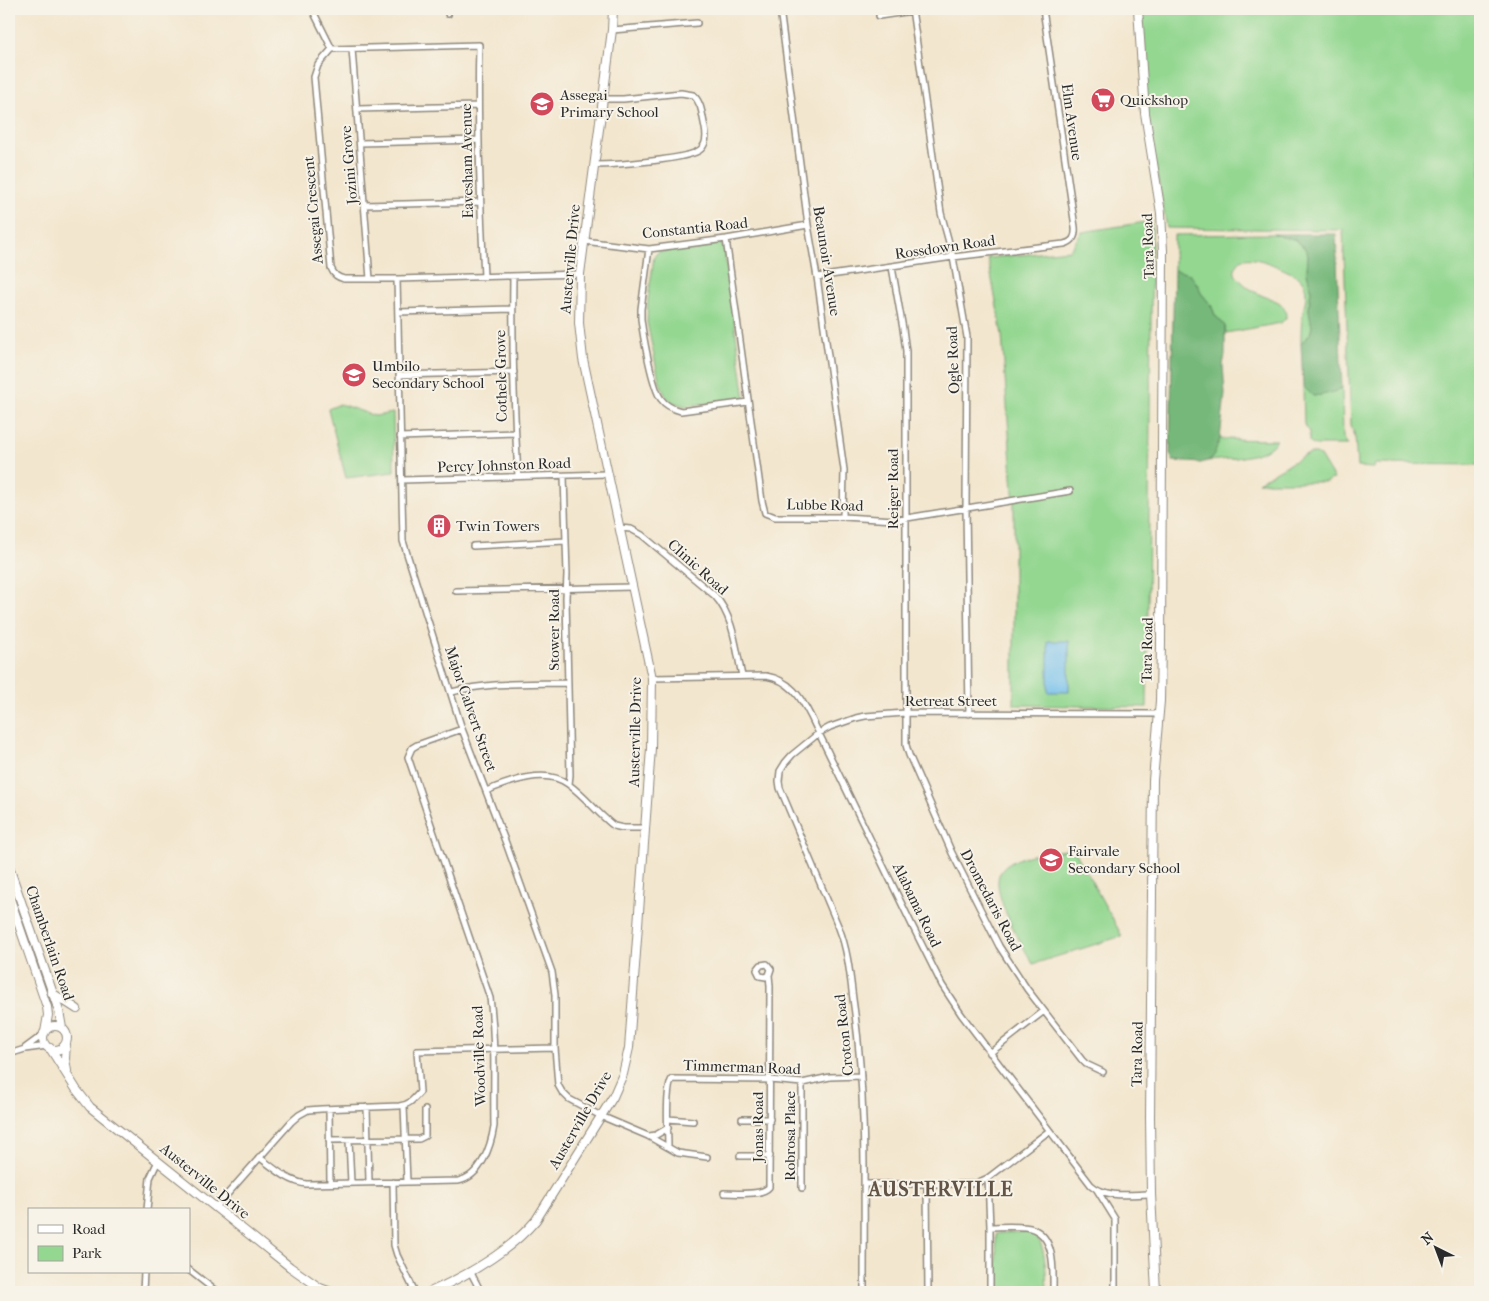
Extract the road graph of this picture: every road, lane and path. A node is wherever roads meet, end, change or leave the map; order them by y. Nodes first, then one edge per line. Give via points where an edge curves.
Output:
1 (312, 9) edge
2 (613, 9) edge
3 (780, 9) edge
4 (1043, 9) edge
5 (1138, 9) edge
6 (912, 10) edge
7 (879, 16) dead end
8 (697, 23) dead end
9 (612, 30) junction
10 (332, 49) junction
11 (352, 49) junction
12 (603, 99) junction
13 (478, 106) junction
14 (357, 109) junction
15 (479, 140) junction
16 (360, 144) junction
17 (594, 165) junction
18 (480, 202) junction
19 (365, 205) junction
20 (808, 225) junction
21 (726, 239) junction
22 (1074, 239) joint
23 (584, 241) junction
24 (650, 249) junction
25 (952, 258) junction
26 (892, 267) junction
27 (580, 274) junction
28 (484, 276) junction
29 (513, 276) junction
30 (818, 277) junction
31 (370, 279) junction
32 (397, 279) junction
33 (512, 309) junction
34 (398, 312) junction
35 (514, 372) junction
36 (399, 375) junction
37 (748, 402) junction
38 (515, 433) junction
39 (400, 436) junction
40 (608, 474) junction
41 (518, 476) junction
42 (564, 476) junction
43 (402, 480) junction
44 (1070, 490) dead end
45 (966, 508) junction
46 (843, 517) junction
47 (905, 518) junction
48 (619, 528) junction
49 (565, 541) junction
50 (473, 546) dead end
51 (633, 587) junction
52 (566, 589) junction
53 (456, 591) dead end
54 (742, 676) junction
55 (652, 678) junction
56 (567, 683) junction
57 (452, 692) junction
58 (905, 713) junction
59 (969, 714) junction
60 (1159, 714) junction
61 (462, 729) junction
62 (819, 733) junction
63 (569, 784) junction
64 (780, 788) joint
65 (486, 791) junction
66 (646, 828) junction
67 (9, 867) edge
68 (9, 896) edge
69 (769, 975) dead end
70 (52, 993) junction
71 (77, 1009) dead end
72 (1044, 1012) junction
73 (62, 1028) junction
74 (45, 1033) junction
75 (66, 1043) junction
76 (48, 1047) junction
77 (555, 1048) junction
78 (25, 1049) junction
79 (493, 1049) junction
80 (990, 1053) junction
81 (9, 1054) edge
82 (1102, 1072) dead end
83 (861, 1076) junction
84 (70, 1080) junction
85 (770, 1080) junction
86 (802, 1083) junction
87 (404, 1106) junction
88 (367, 1107) junction
89 (329, 1108) junction
90 (425, 1110) dead end
91 (601, 1116) junction
92 (668, 1119) junction
93 (742, 1119) dead end
94 (770, 1119) junction
95 (693, 1121) dead end
96 (668, 1128) junction
97 (1049, 1131) junction
98 (648, 1136) junction
99 (405, 1139) junction
100 (329, 1140) junction
101 (349, 1140) junction
102 (368, 1140) junction
103 (668, 1148) junction
104 (740, 1156) dead end
105 (770, 1156) junction
106 (259, 1157) junction
107 (708, 1157) dead end
108 (158, 1161) junction
109 (988, 1178) junction
110 (370, 1182) junction
111 (393, 1182) junction
112 (407, 1182) junction
113 (330, 1183) junction
114 (351, 1183) junction
115 (864, 1184) junction
116 (927, 1184) junction
117 (802, 1188) dead end
118 (1097, 1190) junction
119 (724, 1193) dead end
120 (1151, 1194) junction
121 (216, 1207) junction
122 (147, 1208) edge
123 (990, 1227) junction
124 (190, 1271) edge
125 (470, 1271) junction
126 (144, 1274) edge
127 (319, 1290) edge
128 (143, 1292) edge
129 (217, 1292) edge
130 (331, 1292) edge
131 (415, 1292) edge
132 (430, 1292) edge
133 (481, 1292) edge
134 (864, 1292) edge
135 (928, 1292) edge
136 (990, 1292) edge
137 (1053, 1292) edge
138 (1116, 1292) edge
139 (1156, 1292) edge

1 - 10 street
2 - 9 street, Austerville Drive
3 - 20 street, Beaunoir Avenue
4 - 22 street, Elm Avenue via 1075,227
5 - 60 street, Tara Road via 1145,113 1162,228
6 - 7 street
6 - 25 street, Ogle Road via 941,213
8 - 9 street
9 - 12 street, Austerville Drive
10 - 11 street
10 - 31 street, Assegai Crescent via 318,65 314,77 331,268 337,277 344,279
11 - 13 street, Eavesham Avenue via 479,45
11 - 14 street, Jozini Grove
12 - 17 street, Austerville Drive
12 - 17 street via 681,93 693,95 700,104 706,139 701,149 690,154 652,161
13 - 14 street
13 - 15 street, Eavesham Avenue
14 - 16 street, Jozini Grove
15 - 16 street
15 - 18 street, Eavesham Avenue
16 - 19 street, Jozini Grove
17 - 23 street, Austerville Drive
18 - 19 street
18 - 28 street, Eavesham Avenue
19 - 31 street, Jozini Grove
20 - 21 street, Constantia Road
20 - 30 street, Beaunoir Avenue
21 - 24 street, Constantia Road
21 - 37 street, Lubbe Road
22 - 25 street, Rossdown Road via 1064,244
23 - 24 street, Constantia Road
23 - 27 street, Austerville Drive
24 - 37 street via 641,319 655,387 662,400 681,411
25 - 26 street, Rossdown Road
25 - 45 street, Ogle Road via 968,344
26 - 30 street, Rossdown Road
26 - 47 street, Reiger Road via 906,351
27 - 29 street, Assegai Crescent
27 - 40 street, Austerville Drive via 581,348
28 - 29 street, Assegai Crescent
28 - 32 street, Assegai Crescent
29 - 33 street, Cothele Grove
30 - 46 street, Beaunoir Avenue via 844,470
31 - 32 street, Assegai Crescent
32 - 34 street, Major Calvert Street
33 - 34 street
33 - 35 street, Cothele Grove
34 - 36 street, Major Calvert Street
35 - 36 street
35 - 38 street, Cothele Grove
36 - 39 street, Major Calvert Street
37 - 46 street, Lubbe Road via 765,513 775,517
38 - 39 street
38 - 41 street, Cothele Grove
39 - 43 street, Major Calvert Street
40 - 42 street, Percy Johnston Road
40 - 48 street, Austerville Drive
41 - 42 street, Percy Johnston Road
41 - 43 street, Percy Johnston Road
42 - 49 street, Stower Road
43 - 57 street, Major Calvert Street via 406,551
44 - 45 street, Lubbe Road
45 - 47 street, Lubbe Road
45 - 59 street, Ogle Road
46 - 47 street, Lubbe Road
47 - 58 street, Reiger Road
48 - 51 street, Austerville Drive
48 - 54 street, Clinic Road via 631,529 642,535 721,603 729,620
49 - 50 street
49 - 52 street, Stower Road
51 - 52 street
51 - 55 street, Austerville Drive
52 - 53 street
52 - 56 street, Stower Road
54 - 55 street, Alabama Road
54 - 62 street, Alabama Road via 766,676 788,684 804,702
55 - 66 street, Austerville Drive
56 - 57 street via 493,685
56 - 63 street, Stower Road
57 - 61 street, Major Calvert Street
58 - 59 street, Retreat Street
58 - 62 street, Retreat Street via 864,716
58 - 72 street, Dromedaris Road via 909,755 952,854 999,946
59 - 60 street, Retreat Street
60 - 120 street, Tara Road via 1153,780
61 - 65 street, Major Calvert Street
61 - 79 street, Woodville Road via 417,745 408,757 486,984 492,1011
62 - 64 street, Retreat Street via 785,763 780,771
62 - 80 street, Alabama Road via 942,985
63 - 65 street via 556,778 528,777
63 - 66 street via 614,826
64 - 83 street, Croton Road via 844,940
65 - 77 street, Major Calvert Street via 552,972
66 - 91 street, Austerville Drive via 629,1048 619,1086
67 - 70 street, Chamberlain Road
68 - 74 street, Chamberlain Road via 47,1007
69 - 85 street, Jonas Road
70 - 71 street
70 - 73 street, Chamberlain Road
72 - 80 street
72 - 82 street, Dromedaris Road via 1084,1062
73 - 74 street via 51,1027
73 - 75 street via 67,1035
74 - 76 street
74 - 78 street
75 - 76 street via 57,1049
75 - 84 street, Austerville Drive via 66,1068
76 - 78 street
76 - 84 street, Austerville Drive
77 - 79 street
77 - 91 street, Major Calvert Street via 556,1077 562,1092
78 - 81 street
79 - 87 street via 416,1051 420,1092
79 - 112 street, Woodville Road via 494,1126 482,1161 463,1180
80 - 97 street, Alabama Road
83 - 86 street, Timmerman Road via 822,1078
83 - 115 street, Croton Road
84 - 108 street, Austerville Drive via 90,1107
85 - 86 street, Timmerman Road
85 - 92 street, Timmerman Road via 672,1079
85 - 94 street, Jonas Road
86 - 117 street, Robrosa Place
87 - 88 street
87 - 99 street
88 - 89 street
88 - 102 street
89 - 100 street
89 - 106 street via 308,1110 299,1115
90 - 99 street via 425,1136
91 - 98 street, Major Calvert Street
91 - 125 street, Austerville Drive via 531,1226 515,1241
92 - 95 street
92 - 96 street, Timmerman Road
93 - 94 street
94 - 105 street, Jonas Road
96 - 98 street
96 - 103 street, Timmerman Road
97 - 109 street
97 - 118 street, Alabama Road
98 - 103 street, Major Calvert Street
99 - 102 street
99 - 112 street
100 - 101 street
100 - 113 street
101 - 102 street
101 - 114 street
102 - 110 street
103 - 107 street, Major Calvert Street via 678,1153
104 - 105 street
105 - 119 street, Jonas Road via 768,1189 762,1193
106 - 113 street, Woodville Road via 295,1182
106 - 121 street
108 - 121 street, Austerville Drive
108 - 122 street via 150,1178
109 - 116 street via 969,1184
109 - 123 street
110 - 111 street, Woodville Road
110 - 114 street, Woodville Road
111 - 112 street, Woodville Road
111 - 131 street via 394,1244
113 - 114 street, Woodville Road
115 - 116 street
115 - 134 street, Croton Road
116 - 135 street
118 - 120 street via 1112,1194
118 - 138 street, Alabama Road via 1115,1219
120 - 139 street, Tara Road
121 - 127 street, Austerville Drive
123 - 136 street
123 - 137 street via 1025,1227 1040,1233 1052,1256
124 - 129 street
125 - 132 street, Austerville Drive
125 - 133 street
126 - 128 street
127 - 130 street, Austerville Drive

